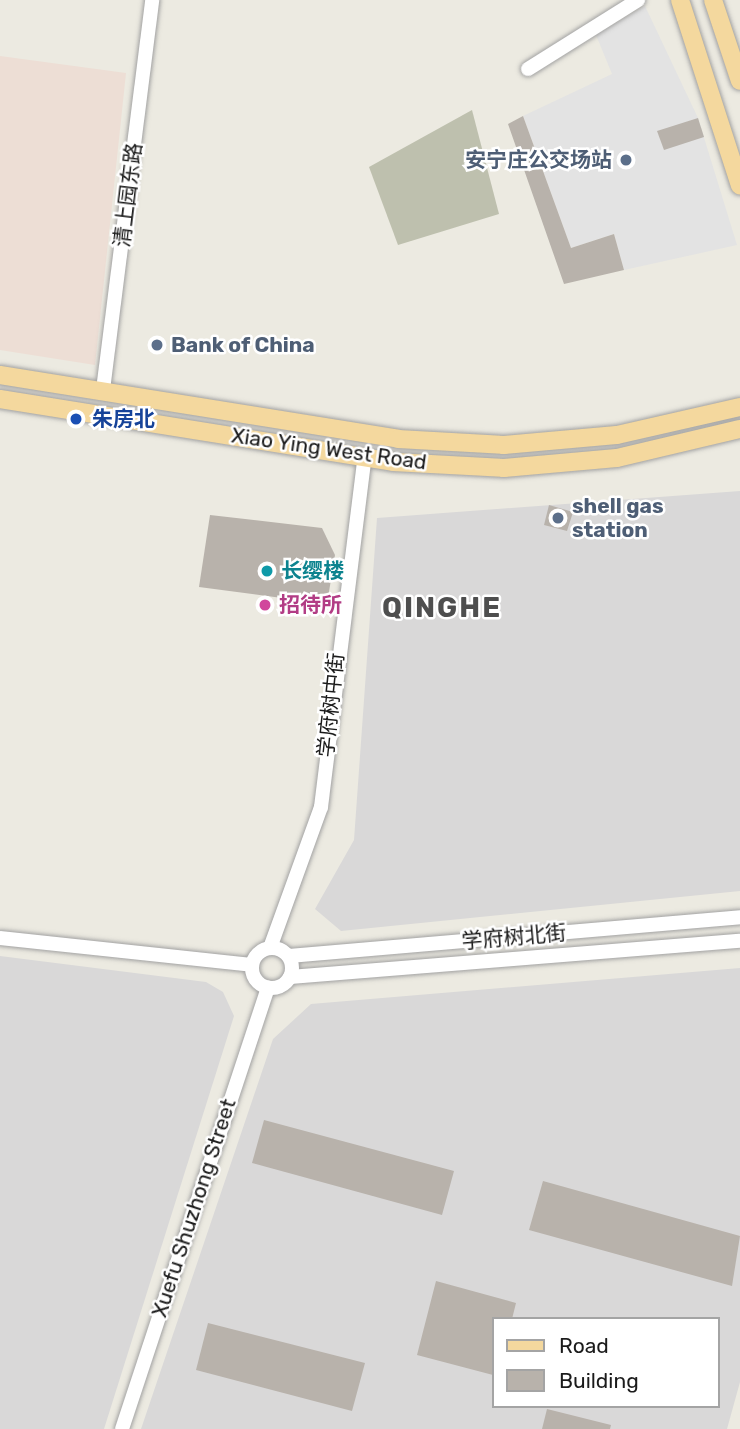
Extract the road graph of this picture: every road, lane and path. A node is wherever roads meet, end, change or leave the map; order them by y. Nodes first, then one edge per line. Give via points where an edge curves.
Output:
1 (152, 0) edge
2 (638, 0) edge
3 (680, 0) edge
4 (713, 0) edge
5 (528, 69) dead end
6 (740, 80) edge
7 (740, 186) edge
8 (0, 375) edge
9 (103, 390) junction
10 (0, 400) edge
11 (740, 407) edge
12 (740, 429) edge
13 (365, 456) junction
14 (740, 917) edge
15 (0, 938) edge
16 (740, 941) edge
17 (270, 947) junction
18 (289, 956) junction
19 (252, 965) junction
20 (290, 977) junction
21 (268, 987) junction
22 (122, 1429) edge

1 - 9 street, 清上园东路
2 - 5 street
3 - 7 main road
4 - 6 main road
8 - 9 main road, Xiao Ying West Road
9 - 11 main road, Xiao Ying West Road via 397,439 504,445 617,435
10 - 13 main road, Xiao Ying West Road
12 - 13 main road, Xiao Ying West Road via 617,458 504,468
13 - 17 street, 学府树中街 via 321,807
14 - 18 street, 学府树北街
15 - 19 street
16 - 20 street, 学府树北街
17 - 18 street
17 - 19 street
18 - 20 street
19 - 21 street via 254,976
20 - 21 street
21 - 22 street, Xuefu Shuzhong Street

